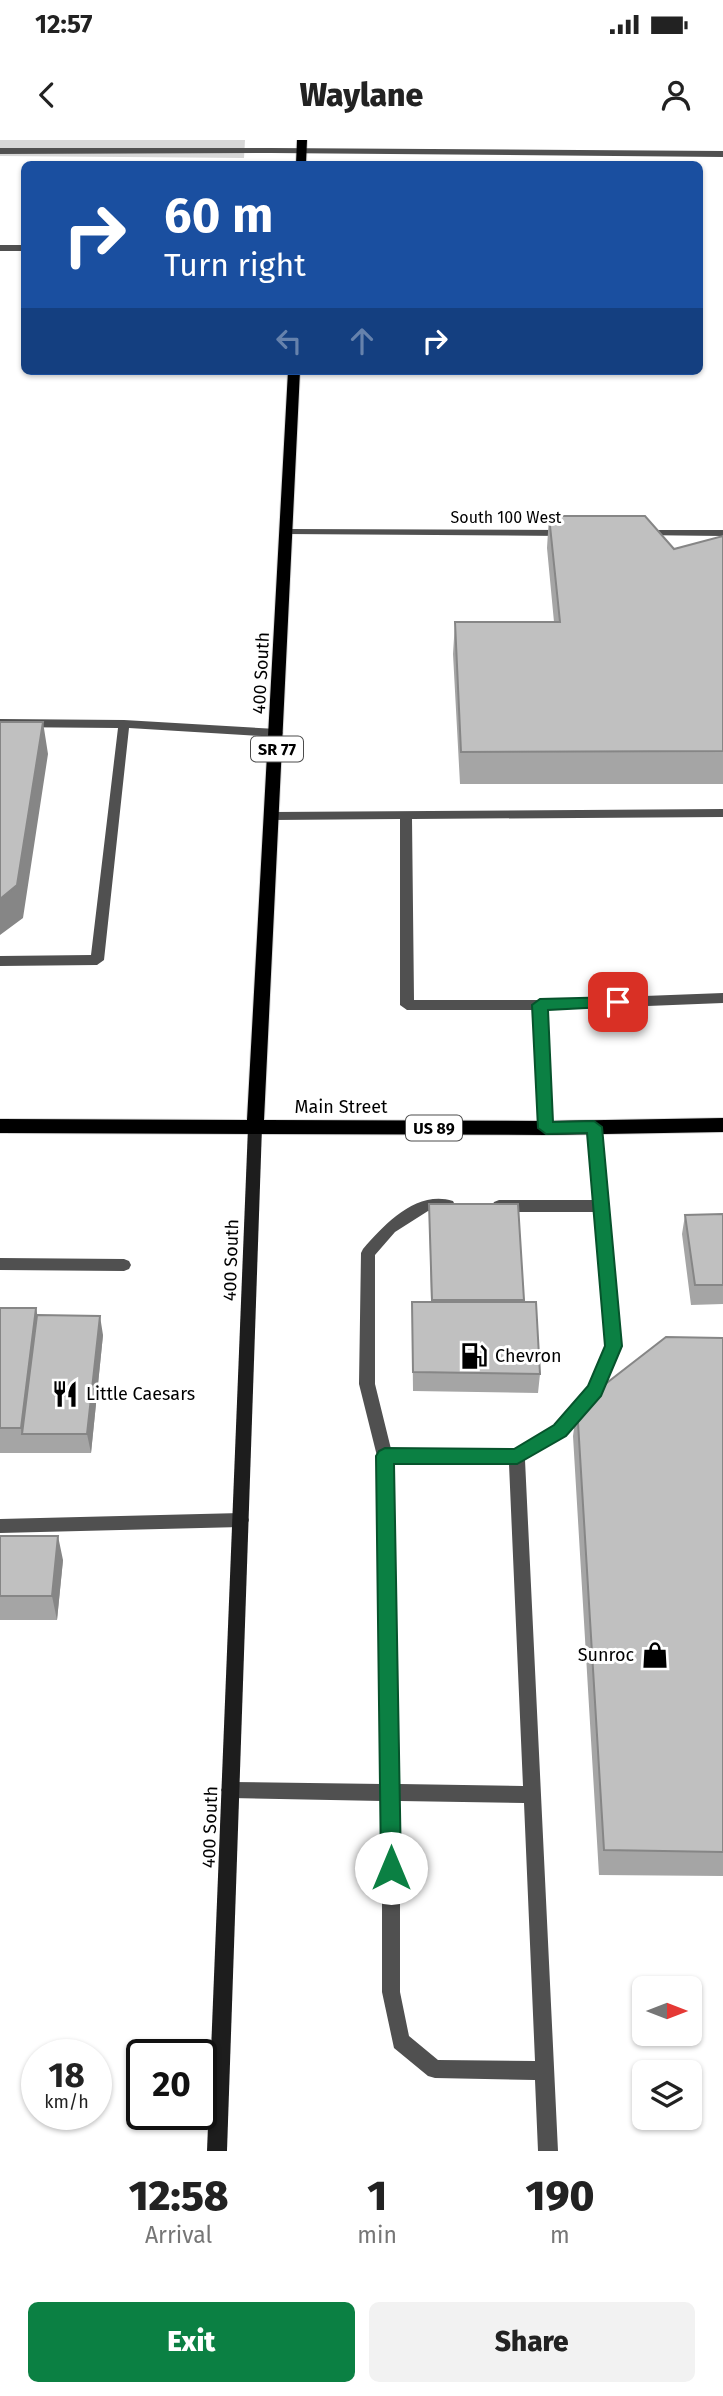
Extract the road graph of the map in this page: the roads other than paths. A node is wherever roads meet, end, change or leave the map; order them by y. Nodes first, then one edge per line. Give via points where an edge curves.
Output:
1 (302, 140) edge
2 (0, 151) edge
3 (723, 154) edge
4 (301, 159) edge
5 (0, 247) edge
6 (21, 248) edge
7 (295, 375) edge
8 (288, 532) junction
9 (570, 533) edge
10 (626, 533) edge
11 (723, 533) edge
12 (0, 723) edge
13 (124, 724) junction
14 (278, 733) junction
15 (723, 813) edge
16 (405, 815) junction
17 (273, 816) junction
18 (0, 961) edge
19 (723, 998) edge
20 (540, 1005) junction
21 (723, 1125) edge
22 (0, 1126) edge
23 (255, 1127) junction
24 (594, 1127) junction
25 (546, 1128) junction
26 (602, 1206) junction
27 (0, 1264) edge
28 (124, 1265) dead end
29 (385, 1456) junction
30 (517, 1457) junction
31 (240, 1520) junction
32 (0, 1526) edge
33 (230, 1790) junction
34 (391, 1794) junction
35 (532, 1795) junction
36 (544, 2071) junction
37 (217, 2151) edge
38 (548, 2151) edge

1 - 4 main road
2 - 4 street via 173,149
3 - 4 street
5 - 6 street
7 - 8 main road, 400 South / SR 77
8 - 9 street, South 100 West
8 - 14 main road, 400 South / SR 77
10 - 11 street
12 - 13 street
13 - 14 street
13 - 18 street via 97,960
14 - 17 main road, 400 South / SR 77
15 - 16 street
16 - 17 street
16 - 20 street via 407,1005
17 - 23 main road, 400 South / SR 77
19 - 20 street
20 - 25 street
21 - 24 main road, Main Street / US 89
22 - 23 main road, Main Street / US 89
23 - 25 main road, Main Street / US 89
23 - 31 main road, 400 South
24 - 25 main road, Main Street / US 89
24 - 26 street
26 - 29 street via 425,1205 390,1228 368,1253 367,1384
26 - 30 street via 613,1346 595,1390 578,1410 560,1430
27 - 28 street
29 - 30 street
29 - 34 street
30 - 35 street
31 - 32 street
31 - 33 main road, 400 South
33 - 34 street
33 - 37 main road, 400 South
34 - 35 street
34 - 36 street via 391,1992 401,2041 435,2069
35 - 36 street
36 - 38 street

